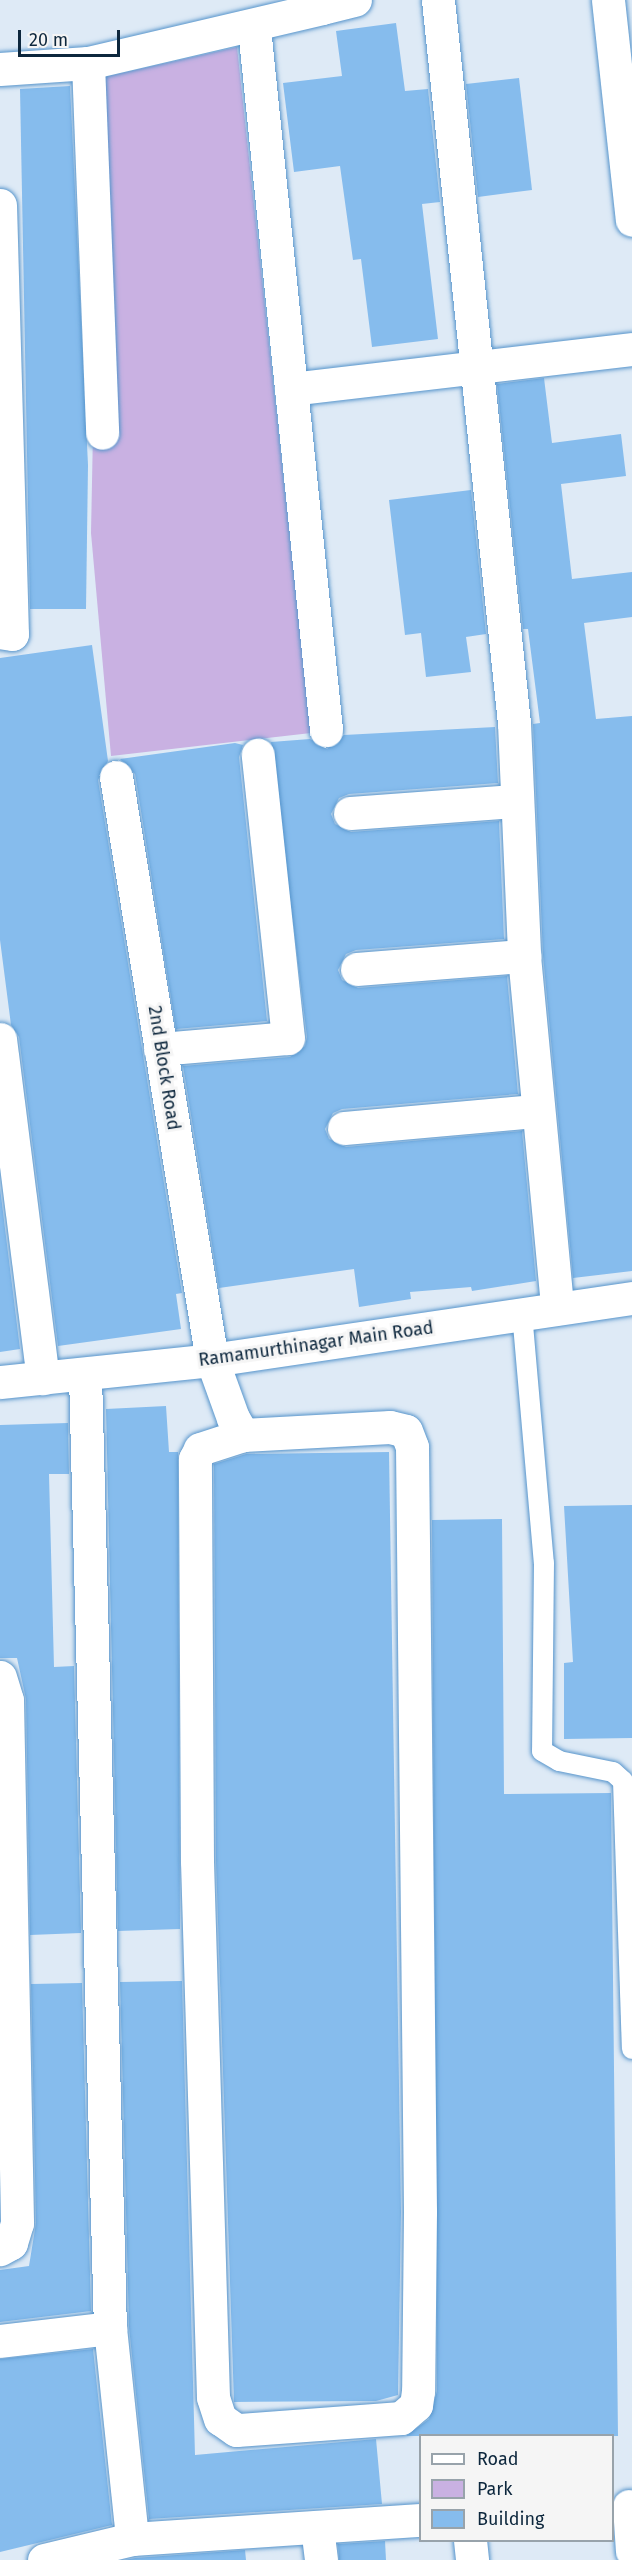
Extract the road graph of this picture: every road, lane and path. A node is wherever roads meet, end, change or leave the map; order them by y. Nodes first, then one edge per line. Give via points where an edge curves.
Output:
1 (355, 0) edge
2 (438, 0) edge
3 (608, 0) edge
4 (322, 4) edge
5 (254, 28) junction
6 (88, 63) junction
7 (0, 69) edge
8 (0, 205) edge
9 (632, 220) edge
10 (0, 226) edge
11 (632, 350) edge
12 (473, 369) junction
13 (2, 381) edge
14 (291, 389) junction
15 (102, 433) dead end
16 (4, 541) edge
17 (0, 632) edge
18 (326, 730) dead end
19 (258, 755) dead end
20 (116, 777) dead end
21 (515, 801) junction
22 (350, 813) dead end
23 (524, 956) junction
24 (357, 969) dead end
25 (0, 1046) edge
26 (160, 1049) junction
27 (535, 1111) junction
28 (344, 1128) dead end
29 (10, 1205) edge
30 (632, 1298) edge
31 (557, 1308) junction
32 (522, 1313) junction
33 (212, 1360) junction
34 (85, 1375) junction
35 (43, 1378) junction
36 (0, 1382) edge
37 (243, 1435) junction
38 (0, 1677) edge
39 (632, 2049) edge
40 (0, 2249) edge
41 (110, 2328) junction
42 (0, 2341) edge
43 (624, 2507) edge
44 (419, 2520) edge
45 (317, 2527) junction
46 (470, 2542) edge
47 (144, 2546) edge
48 (632, 2551) edge
49 (44, 2560) edge
50 (321, 2560) edge
51 (472, 2560) edge

1 - 4 street
2 - 12 street
3 - 9 street
4 - 5 street
5 - 6 street
5 - 14 street
6 - 7 street
6 - 15 street
8 - 10 street
10 - 13 street
11 - 12 street
12 - 14 street
12 - 21 street via 513,723
13 - 16 street
14 - 18 street
16 - 17 street via 12,634
19 - 26 street via 288,1038
20 - 26 street, 2nd Block Road
21 - 22 street
21 - 23 street
23 - 24 street
23 - 27 street
25 - 29 street
26 - 33 street, 2nd Block Road
27 - 28 street
27 - 31 street
29 - 35 street
30 - 31 street, Ramamurthinagar Main Road
31 - 32 street, Ramamurthinagar Main Road
32 - 33 street, Ramamurthinagar Main Road
32 - 39 lane via 544,1563 542,1751 559,1761 613,1772 623,1781
33 - 34 street, Ramamurthinagar Main Road
33 - 37 street, 2nd Block Road
34 - 35 street, Ramamurthinagar Main Road
34 - 41 street
35 - 36 street, Ramamurthinagar Main Road
37 - 37 street via 390,1427 406,1431 412,1448 420,2212 418,2391 416,2404 401,2418 236,2430 220,2419 213,2397 197,1861 195,1459 200,1449
38 - 40 street via 7,1700 17,2223 11,2243
41 - 42 street
41 - 47 street
43 - 48 street
44 - 45 street
45 - 47 street
45 - 50 street
46 - 51 street
47 - 49 street

